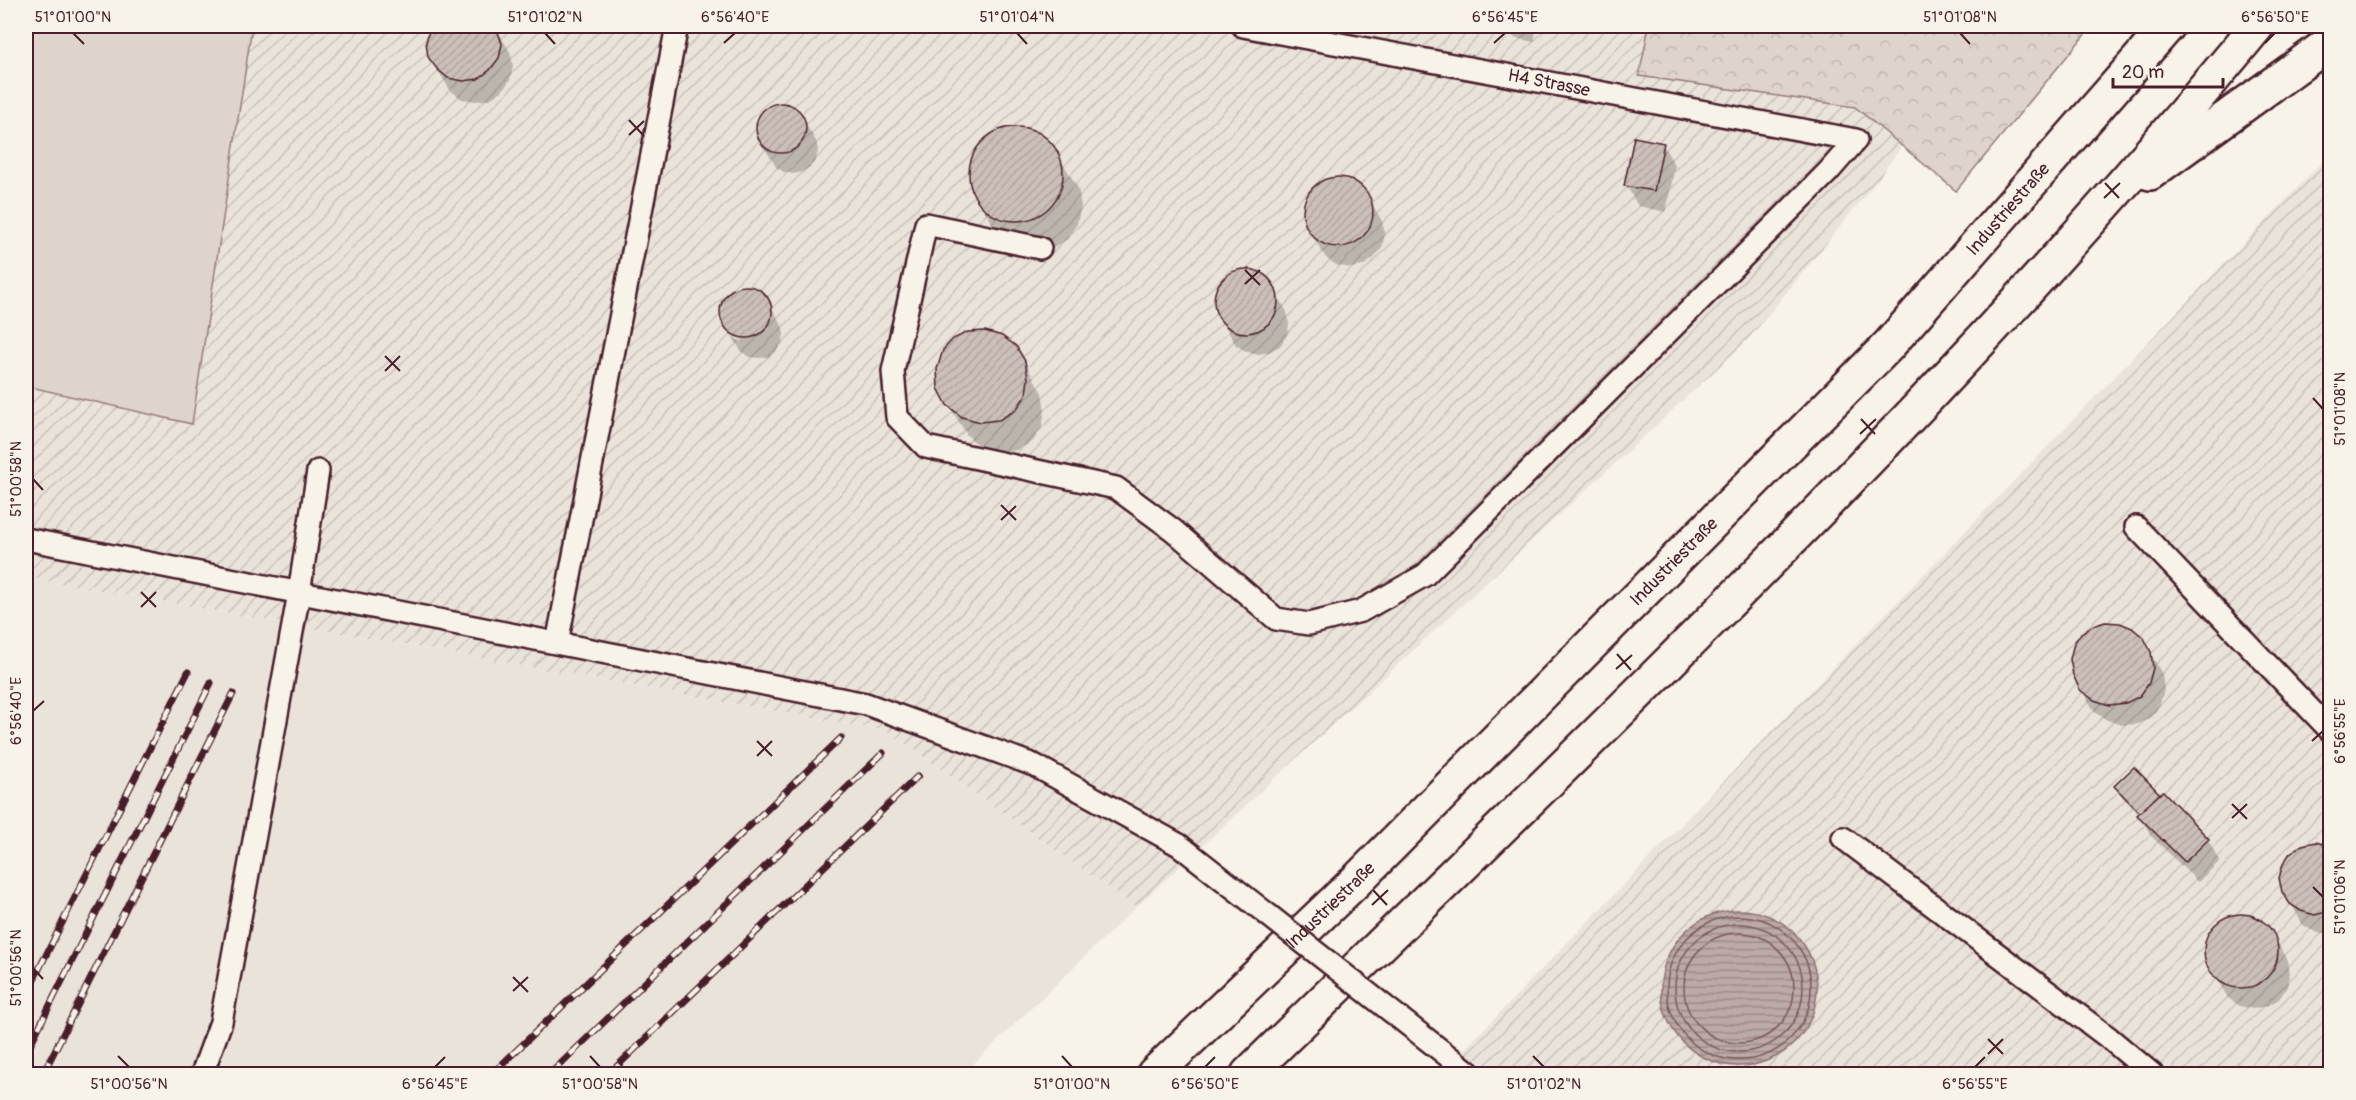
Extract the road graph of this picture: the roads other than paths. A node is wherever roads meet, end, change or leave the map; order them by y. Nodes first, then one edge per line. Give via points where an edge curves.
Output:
1 (677, 26) edge
2 (1243, 26) edge
3 (2168, 26) edge
4 (2257, 26) edge
5 (2331, 40) edge
6 (2107, 204) junction
7 (1040, 248) dead end
8 (318, 471) dead end
9 (2136, 527) dead end
10 (26, 539) edge
11 (299, 592) junction
12 (557, 643) junction
13 (2331, 730) edge
14 (1844, 838) dead end
15 (202, 1074) edge
16 (1155, 1074) edge
17 (1248, 1074) edge
18 (1471, 1074) edge
19 (2152, 1074) edge

1 - 12 lane
2 - 7 lane, H4 Strasse via 1856,140 1425,575 1361,612 1309,624 1276,619 1173,530 1116,488 926,447 897,417 893,371 926,224
3 - 16 highway, Industriestraße via 1888,346 1355,882
4 - 6 highway
5 - 6 highway
6 - 17 highway via 1937,390 1761,570
8 - 11 lane
9 - 13 lane
10 - 11 lane
11 - 12 lane
11 - 15 lane via 221,1022
12 - 18 lane, bridge via 866,704 1034,765 1179,845
14 - 19 lane

